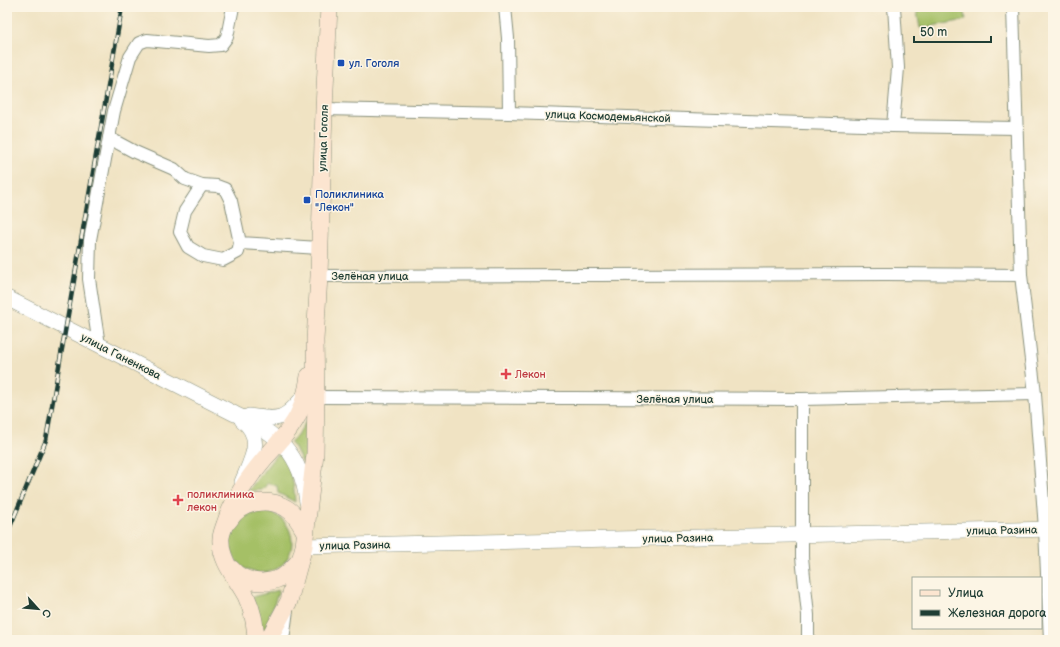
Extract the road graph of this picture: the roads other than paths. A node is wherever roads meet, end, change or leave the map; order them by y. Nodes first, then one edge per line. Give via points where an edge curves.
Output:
1 (233, 7) edge
2 (329, 7) edge
3 (505, 7) edge
4 (894, 7) edge
5 (1013, 7) edge
6 (324, 109) junction
7 (509, 113) junction
8 (893, 126) junction
9 (1017, 128) junction
10 (109, 138) junction
11 (202, 185) junction
12 (240, 243) junction
13 (319, 248) junction
14 (1021, 275) junction
15 (318, 276) junction
16 (7, 298) edge
17 (99, 345) junction
18 (1035, 394) junction
19 (311, 395) junction
20 (802, 399) junction
21 (235, 414) junction
22 (280, 442) junction
23 (229, 512) junction
24 (308, 512) junction
25 (1049, 529) edge
26 (802, 535) junction
27 (221, 537) junction
28 (303, 546) junction
29 (226, 563) junction
30 (289, 601) junction
31 (256, 640) edge
32 (268, 640) edge
33 (283, 640) edge
34 (808, 640) edge
35 (1050, 640) edge

1 - 10 street via 227,37 221,45 147,40 140,43 130,57
2 - 6 main road, улица Гоголя
3 - 7 street
4 - 8 street via 898,68
5 - 9 street
6 - 7 street, улица Космодемьянской
6 - 13 main road, улица Гоголя
7 - 8 street, улица Космодемьянской
8 - 9 street, улица Космодемьянской
9 - 14 street
10 - 11 street via 174,169 185,179
10 - 17 street via 90,240 89,279
11 - 12 street via 225,189 231,201
11 - 12 street via 185,211 180,232 188,248 202,256 223,260 238,252
12 - 13 street
13 - 15 main road, улица Гоголя
14 - 15 street, Зелёная улица
14 - 18 street
15 - 19 main road, улица Гоголя
16 - 17 street, улица Ганенкова
17 - 21 street, улица Ганенкова
18 - 20 street, Зелёная улица
18 - 25 street
19 - 20 street, Зелёная улица
19 - 21 street via 286,415 273,419
19 - 22 main road
19 - 24 main road via 315,454
20 - 26 street
21 - 22 street via 254,422
21 - 23 street via 249,425 254,433 256,447
22 - 23 main road via 262,461
22 - 24 street via 294,458 301,473
23 - 27 main road
24 - 28 main road
25 - 26 street, улица Разина
25 - 35 street
26 - 28 street, улица Разина
26 - 34 street
27 - 28 main road via 232,515 258,501 287,508 296,516
27 - 29 main road via 220,543
28 - 29 main road via 279,579 249,581 236,574
28 - 30 main road
29 - 31 main road via 245,595 254,617
30 - 32 main road
30 - 33 street

